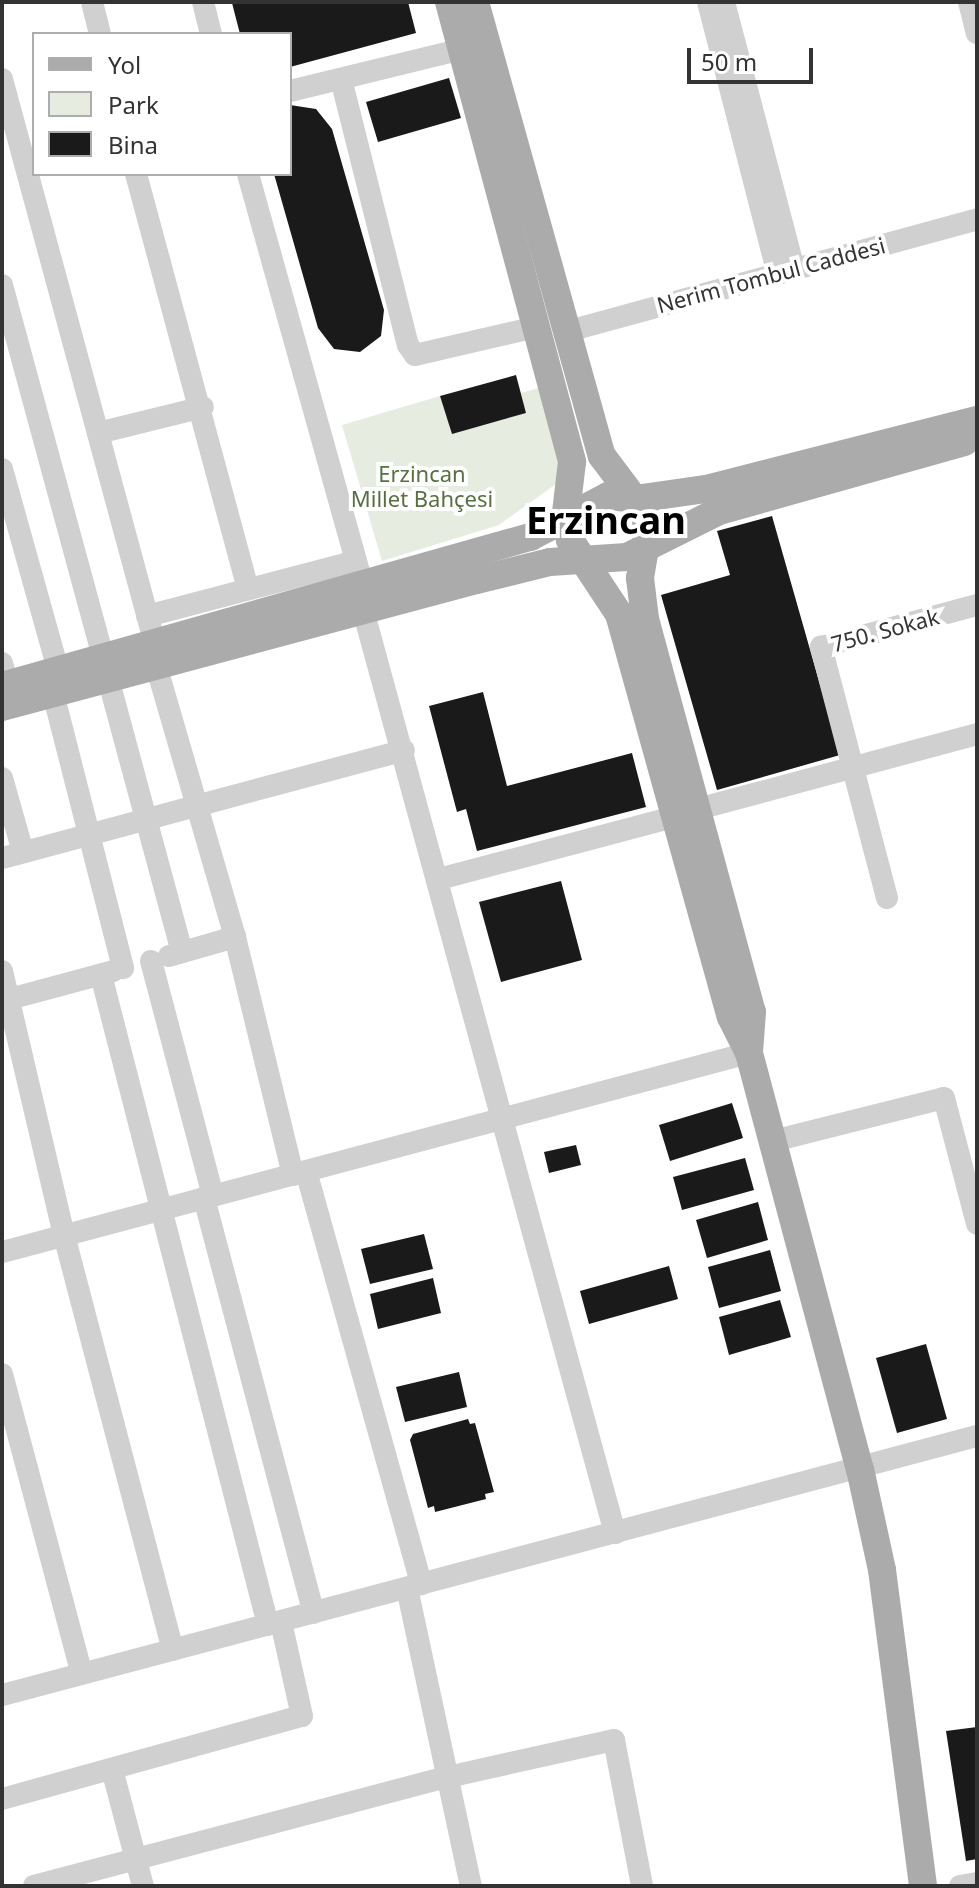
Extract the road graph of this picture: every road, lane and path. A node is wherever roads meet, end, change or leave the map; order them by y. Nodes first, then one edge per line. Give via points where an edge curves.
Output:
1 (92, 2) edge
2 (203, 2) edge
3 (449, 2) edge
4 (475, 2) edge
5 (708, 2) edge
6 (724, 2) edge
7 (969, 2) edge
8 (100, 32) edge
9 (210, 32) edge
10 (977, 33) edge
11 (462, 49) junction
12 (2, 79) edge
13 (341, 79) junction
14 (292, 91) edge
15 (29, 160) edge
16 (2, 167) edge
17 (33, 176) edge
18 (137, 176) edge
19 (249, 176) edge
20 (977, 219) edge
21 (786, 271) junction
22 (2, 285) edge
23 (536, 327) junction
24 (565, 332) junction
25 (203, 407) junction
26 (977, 420) edge
27 (98, 433) junction
28 (977, 439) edge
29 (2, 469) edge
30 (635, 499) junction
31 (565, 521) junction
32 (645, 545) junction
33 (583, 560) junction
34 (361, 585) junction
35 (248, 589) junction
36 (977, 605) edge
37 (153, 642) junction
38 (105, 668) junction
39 (55, 682) junction
40 (3, 685) edge
41 (977, 734) edge
42 (404, 750) junction
43 (853, 768) junction
44 (2, 778) edge
45 (196, 802) junction
46 (684, 814) junction
47 (145, 817) junction
48 (90, 833) junction
49 (13, 855) edge
50 (439, 879) junction
51 (887, 898) dead end
52 (235, 937) junction
53 (182, 952) junction
54 (151, 961) junction
55 (123, 968) junction
56 (2, 971) edge
57 (101, 975) junction
58 (6, 1000) edge
59 (749, 1053) junction
60 (502, 1119) junction
61 (773, 1141) junction
62 (299, 1173) junction
63 (209, 1197) junction
64 (161, 1209) junction
65 (977, 1224) edge
66 (64, 1235) junction
67 (2, 1252) edge
68 (2, 1374) edge
69 (977, 1436) edge
70 (860, 1469) junction
71 (615, 1533) junction
72 (414, 1586) junction
73 (314, 1613) junction
74 (275, 1623) junction
75 (173, 1650) junction
76 (82, 1674) junction
77 (2, 1695) edge
78 (112, 1769) junction
79 (448, 1777) junction
80 (2, 1799) edge
81 (137, 1859) junction
82 (977, 1883) edge
83 (34, 1886) edge
84 (143, 1886) edge
85 (471, 1886) edge
86 (642, 1886) edge
87 (923, 1886) edge
88 (960, 1886) edge

1 - 8 street
2 - 9 street
3 - 11 main road
4 - 24 main road
5 - 21 street
6 - 21 street
7 - 10 street
11 - 13 street
11 - 23 main road
12 - 15 street
13 - 14 street
13 - 23 street via 408,345 415,355
15 - 16 street
17 - 27 street
18 - 25 street
19 - 34 street
20 - 21 street, Nerim Tombul Caddesi
21 - 24 street, Nerim Tombul Caddesi
22 - 38 street
23 - 31 main road via 572,462
24 - 30 main road via 602,456
25 - 27 street
25 - 35 street
26 - 30 main road via 706,489
27 - 37 street
28 - 32 main road via 719,511
29 - 39 street
30 - 31 main road via 608,496 583,505
30 - 32 main road via 648,530
31 - 33 main road
31 - 34 main road via 530,537
32 - 33 main road via 605,563
32 - 46 main road via 640,578 645,619
33 - 34 main road
33 - 46 main road via 606,586 619,614
34 - 35 street
34 - 37 main road
34 - 42 street
35 - 37 street
36 - 43 street, 750. Sokak via 821,647
37 - 38 main road
37 - 45 street
38 - 39 main road
38 - 47 street
39 - 40 main road
39 - 48 street
41 - 43 street
42 - 45 street
42 - 50 street
43 - 46 street
43 - 51 street
44 - 49 street
45 - 47 street
45 - 52 street
46 - 50 street
46 - 59 main road via 731,1017
47 - 48 street
47 - 53 street
48 - 49 street
48 - 55 street
50 - 60 street
52 - 53 street
52 - 62 street
53 - 54 street
54 - 55 street
54 - 63 street
55 - 57 street
56 - 58 street
57 - 58 street
57 - 64 street
58 - 66 street
59 - 60 street
59 - 61 main road
60 - 62 street
60 - 71 street
61 - 65 street via 944,1098
61 - 70 main road
62 - 63 street
62 - 72 street
63 - 64 street
63 - 73 street
64 - 66 street
64 - 74 street
66 - 67 street
66 - 75 street
68 - 76 street
69 - 70 street
70 - 71 street
70 - 87 main road via 882,1570
71 - 72 street
72 - 73 street
72 - 79 street
73 - 74 street
74 - 75 street
74 - 78 street via 302,1716
75 - 76 street
76 - 77 street
78 - 80 street
78 - 81 street
79 - 81 street
79 - 85 street
79 - 86 street via 614,1740
81 - 83 street
81 - 84 street
82 - 88 street

